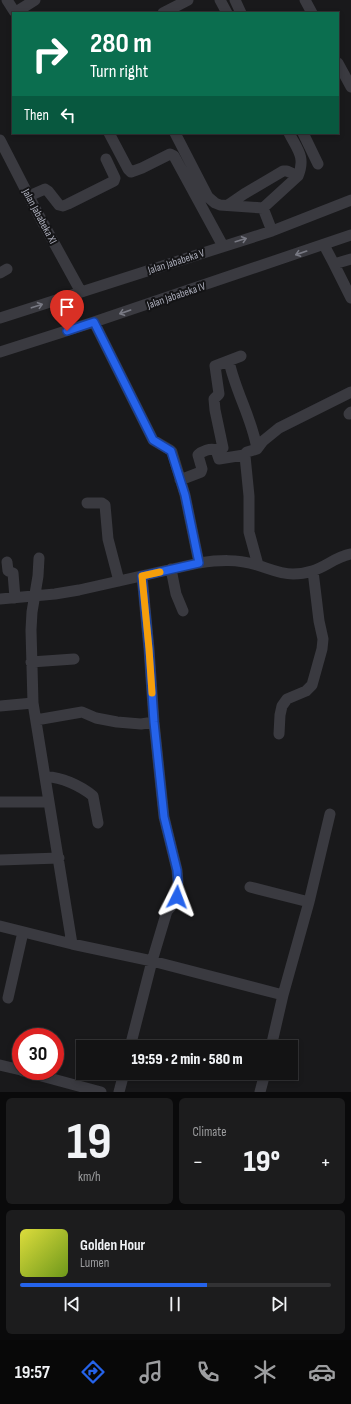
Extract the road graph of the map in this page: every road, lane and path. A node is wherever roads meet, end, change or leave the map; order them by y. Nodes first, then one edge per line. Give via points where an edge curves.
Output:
1 (6, 0) edge
2 (35, 0) edge
3 (188, 0) edge
4 (220, 0) edge
5 (235, 0) edge
6 (305, 0) edge
7 (0, 3) edge
8 (165, 12) edge
9 (226, 12) edge
10 (241, 12) edge
11 (310, 12) edge
12 (339, 65) edge
13 (351, 87) edge
14 (110, 134) edge
15 (176, 134) edge
16 (289, 134) edge
17 (303, 134) edge
18 (0, 140) edge
19 (106, 159) dead end
20 (318, 164) dead end
21 (298, 176) junction
22 (29, 196) junction
23 (351, 200) edge
24 (228, 205) junction
25 (263, 208) junction
26 (272, 231) junction
27 (351, 235) edge
28 (324, 245) junction
29 (223, 246) junction
30 (351, 259) edge
31 (334, 264) junction
32 (81, 292) junction
33 (351, 298) edge
34 (0, 318) edge
35 (94, 322) junction
36 (0, 352) edge
37 (241, 356) dead end
38 (229, 361) junction
39 (351, 392) edge
40 (257, 449) junction
41 (216, 450) junction
42 (244, 455) junction
43 (180, 480) junction
44 (87, 503) dead end
45 (351, 554) edge
46 (39, 558) dead end
47 (7, 562) dead end
48 (199, 563) junction
49 (258, 566) junction
50 (171, 569) junction
51 (313, 571) junction
52 (142, 576) junction
53 (119, 581) junction
54 (36, 596) junction
55 (15, 598) junction
56 (0, 599) edge
57 (183, 611) dead end
58 (74, 659) dead end
59 (31, 662) junction
60 (33, 703) junction
61 (0, 706) edge
62 (36, 720) junction
63 (154, 722) junction
64 (279, 734) dead end
65 (45, 777) junction
66 (0, 802) edge
67 (49, 802) junction
68 (330, 814) dead end
69 (98, 823) dead end
70 (59, 858) junction
71 (0, 860) edge
72 (250, 887) dead end
73 (309, 902) junction
74 (0, 926) edge
75 (23, 932) junction
76 (72, 944) junction
77 (152, 961) junction
78 (283, 995) junction
79 (8, 998) dead end
80 (132, 1040) edge
81 (273, 1040) edge
82 (0, 1065) edge
83 (12, 1068) edge
84 (56, 1080) edge
85 (122, 1080) edge
86 (263, 1080) edge
87 (101, 1092) edge
88 (119, 1092) edge
89 (260, 1092) edge

1 - 2 street via 16,12
1 - 7 street
3 - 8 street
4 - 9 street
5 - 10 street
6 - 11 street
12 - 13 street
14 - 29 street via 131,172 170,154 174,156
15 - 24 street via 208,197 215,203
16 - 21 street via 302,158
17 - 20 street
18 - 22 street, Jalan Jababeka XI
19 - 22 street via 114,181 68,204 59,205 45,189
21 - 24 street via 283,171
21 - 25 street
22 - 32 street, Jalan Jababeka XI
23 - 26 street, Jalan Jababeka V
24 - 25 street
25 - 26 street
29 -> 26 street, Jalan Jababeka V
27 - 28 street, Jalan Jababeka IV
28 - 31 street
28 -> 35 street, Jalan Jababeka IV
29 - 32 street, Jalan Jababeka V
30 - 31 street
31 - 33 street
34 -> 32 street, Jalan Jababeka V
35 - 36 street, Jalan Jababeka IV
35 - 43 street via 153,440 171,451
37 - 38 street
38 - 40 street via 237,391 250,420
38 - 41 street via 214,368 219,394 214,400 215,410 223,448
39 - 40 street via 279,428
40 - 42 street
41 - 42 street via 219,459
41 - 43 street via 200,453 198,455 201,472
42 - 49 street via 248,476 248,532
43 - 48 street
44 - 53 street via 105,505 108,539
45 - 51 street via 338,557
46 - 54 street
47 - 55 street via 8,571 13,573
48 - 49 street via 231,560
48 - 50 street
49 - 51 street via 287,574
50 - 52 street
50 - 57 street via 176,594
51 - 64 street via 323,639 322,649 312,685 306,691 287,699 282,706
52 - 53 street
52 - 63 street
53 - 54 street
54 - 55 street
54 - 59 street via 32,612
55 - 56 street
58 - 59 street
59 - 60 street
60 - 61 street
60 - 62 street
62 - 63 street via 82,712 117,722
62 - 65 street
63 - 77 street via 164,817 178,882 177,897 167,911
65 - 67 street
65 - 69 street via 54,776 66,780 93,796
66 - 67 street
67 - 70 street
68 - 73 street
70 - 71 street
70 - 76 street
72 - 73 street
73 - 78 street
74 - 75 street
75 - 76 street
75 - 79 street
76 - 77 street
77 - 78 street
77 - 80 street
78 - 81 street
82 - 83 street
84 - 87 street
85 - 88 street
86 - 89 street

